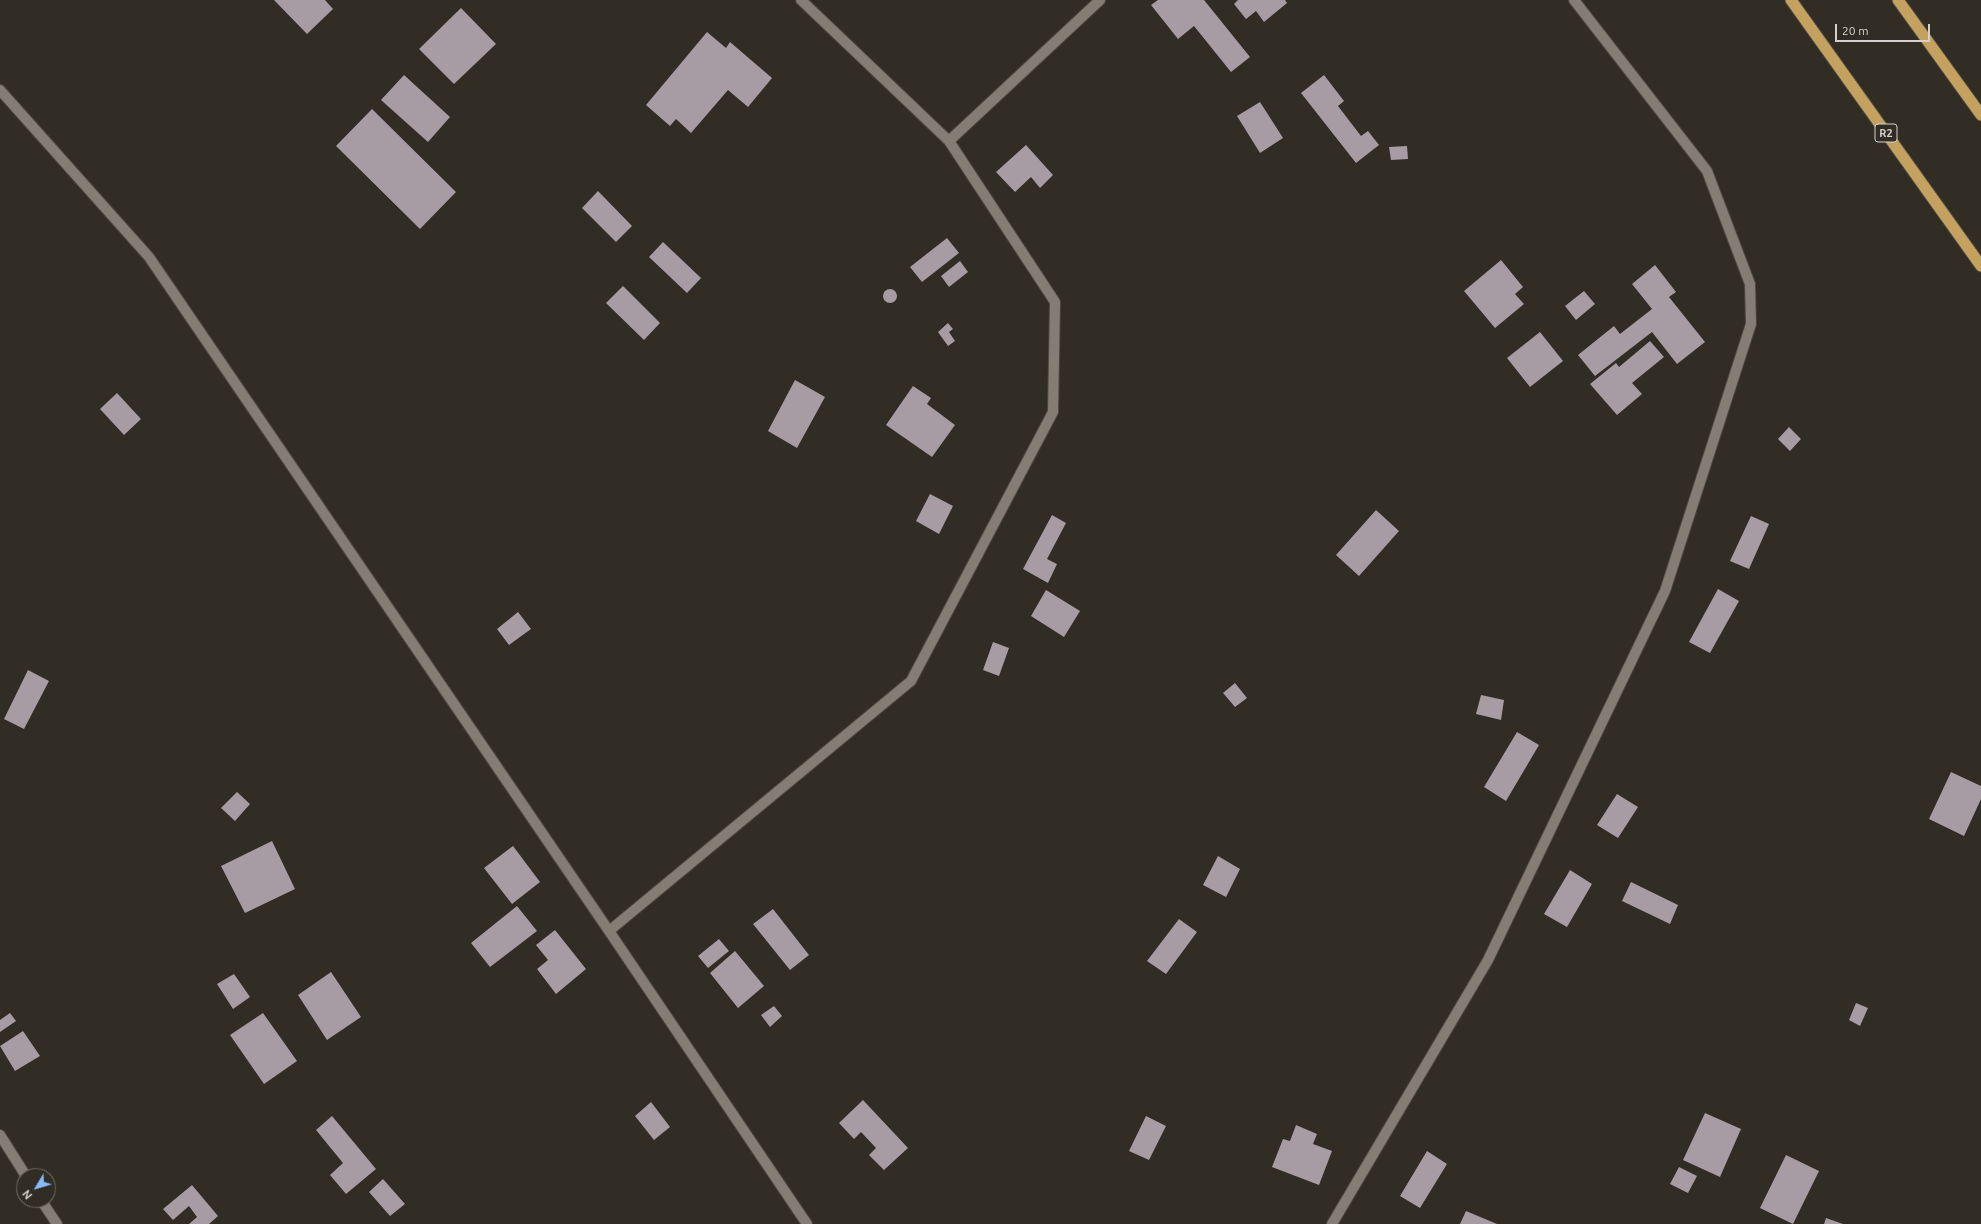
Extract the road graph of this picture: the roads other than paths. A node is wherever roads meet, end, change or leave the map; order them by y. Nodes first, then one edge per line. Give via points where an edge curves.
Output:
1 (801, 0) edge
2 (1100, 0) edge
3 (1574, 0) edge
4 (1791, 0) edge
5 (1898, 0) edge
6 (0, 90) edge
7 (1981, 115) edge
8 (949, 142) junction
9 (1981, 266) edge
10 (609, 931) junction
11 (0, 1135) edge
12 (21, 1168) edge
13 (46, 1208) edge
14 (57, 1224) edge
15 (807, 1224) edge
16 (1332, 1224) edge

1 - 8 street
2 - 8 street
3 - 16 street via 1707,171 1750,284 1751,324 1666,591 1488,960
4 - 9 highway, R2
5 - 7 highway
6 - 10 street via 149,257
8 - 10 street via 1056,302 1054,412 911,681
10 - 15 street
11 - 12 street
13 - 14 street

